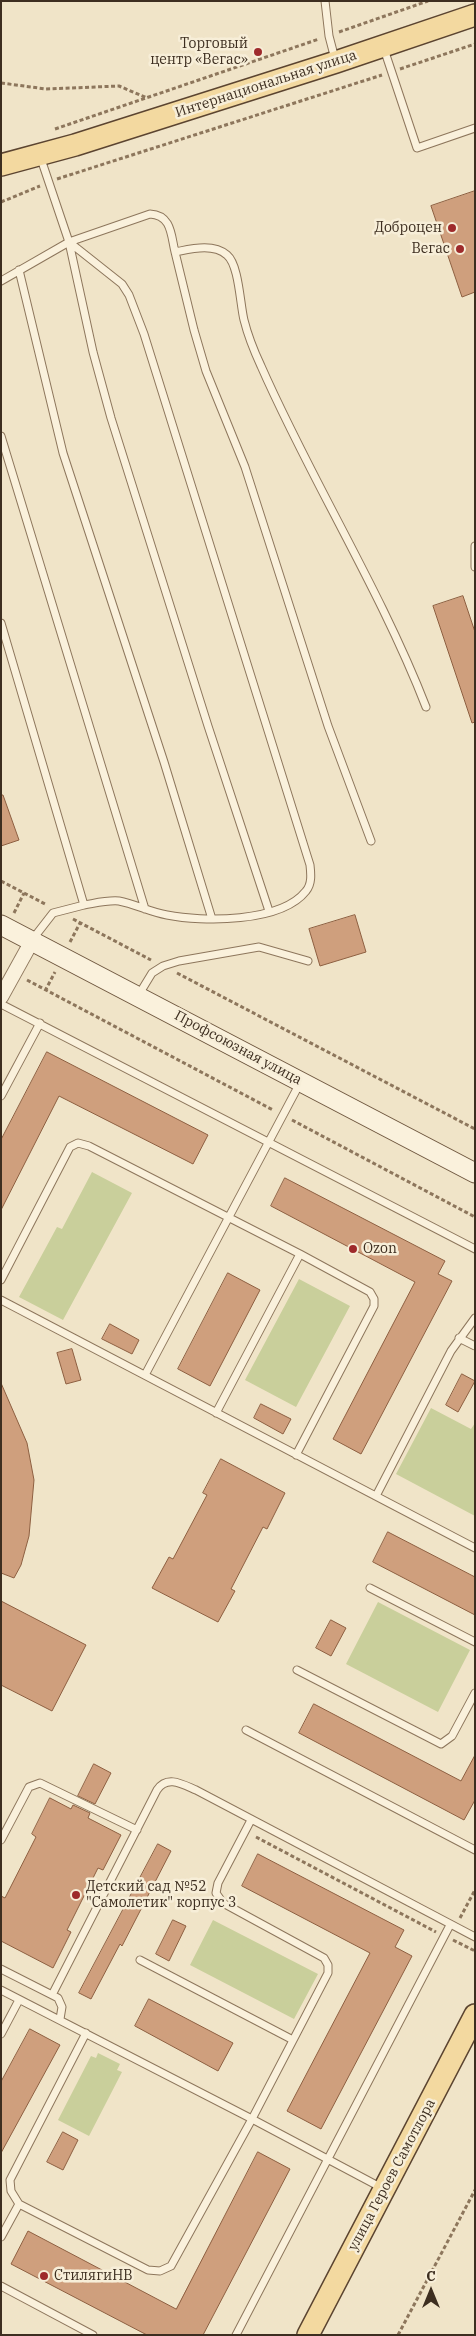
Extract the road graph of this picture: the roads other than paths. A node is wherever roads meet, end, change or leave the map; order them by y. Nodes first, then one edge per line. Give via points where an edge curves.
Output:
1 (325, 1) edge
2 (475, 15) edge
3 (383, 46) junction
4 (336, 62) junction
5 (475, 128) edge
6 (49, 155) junction
7 (1, 165) edge
8 (1, 176) edge
9 (68, 242) junction
10 (175, 252) junction
11 (19, 270) junction
12 (1, 281) edge
13 (1, 436) edge
14 (475, 546) edge
15 (475, 567) edge
16 (1, 623) edge
17 (426, 707) dead end
18 (371, 841) dead end
19 (84, 905) junction
20 (145, 909) junction
21 (269, 911) junction
22 (212, 919) junction
23 (1, 924) edge
24 (32, 941) junction
25 (308, 961) dead end
26 (138, 996) junction
27 (1, 997) edge
28 (1, 1004) edge
29 (40, 1023) junction
30 (301, 1081) junction
31 (1, 1096) edge
32 (270, 1141) junction
33 (475, 1173) edge
34 (229, 1217) junction
35 (475, 1249) edge
36 (300, 1254) junction
37 (1, 1280) edge
38 (1, 1300) edge
39 (475, 1318) edge
40 (459, 1338) junction
41 (475, 1346) edge
42 (145, 1375) junction
43 (216, 1413) junction
44 (296, 1455) junction
45 (376, 1496) junction
46 (475, 1548) edge
47 (370, 1588) dead end
48 (475, 1642) edge
49 (298, 1670) dead end
50 (475, 1692) edge
51 (246, 1730) dead end
52 (251, 1820) junction
53 (136, 1830) junction
54 (1, 1840) edge
55 (475, 1850) edge
56 (450, 1925) junction
57 (475, 1937) edge
58 (140, 1960) dead end
59 (1, 1969) edge
60 (1, 1990) edge
61 (52, 1995) junction
62 (20, 2000) junction
63 (475, 2015) edge
64 (60, 2019) junction
65 (86, 2033) junction
66 (1, 2034) edge
67 (293, 2040) junction
68 (252, 2119) junction
69 (328, 2159) junction
70 (384, 2189) junction
71 (19, 2204) junction
72 (1, 2237) edge
73 (1, 2286) edge
74 (93, 2335) edge
75 (236, 2335) edge
76 (308, 2335) edge

1 - 4 lane
2 - 3 main road, Интернациональная улица
3 - 4 main road, Интернациональная улица
3 - 5 lane via 417,148
4 - 6 main road, Интернациональная улица
6 - 7 main road, Интернациональная улица
6 - 8 main road, Интернациональная улица
6 - 9 lane via 48,182
9 - 10 lane via 142,216 158,214 169,224
9 - 11 lane
9 - 21 lane via 111,418
9 - 21 lane via 122,284 130,295 310,865 307,890 300,897
10 - 17 lane via 205,248 217,250 227,255 234,265 244,320 254,349 284,415 379,600
10 - 18 lane via 206,371 245,468 328,726
11 - 12 lane
11 - 22 lane via 64,453
13 - 20 lane
14 - 15 lane
16 - 19 lane
19 - 20 lane via 116,901
19 - 24 lane via 58,911 49,917
20 - 22 lane via 185,918
21 - 22 lane via 247,918
23 - 24 main road, Профсоюзная улица
24 - 26 main road, Профсоюзная улица
24 - 27 street
25 - 26 lane via 260,947 196,958 163,966 152,973
26 - 30 main road, Профсоюзная улица
28 - 29 lane
29 - 31 lane
29 - 32 lane
30 - 32 lane
30 - 33 main road, Профсоюзная улица
32 - 34 lane
32 - 35 lane
34 - 36 lane
34 - 37 lane via 78,1143 70,1147
34 - 42 lane
36 - 43 lane
36 - 44 lane via 370,1292 374,1306
38 - 42 lane
39 - 40 lane
40 - 41 lane
40 - 45 lane
42 - 43 lane
43 - 44 lane
44 - 45 lane
45 - 46 lane
47 - 48 lane
49 - 50 lane via 441,1744 452,1736
51 - 55 lane
52 - 53 lane via 196,1790 170,1780 161,1784
52 - 56 lane
52 - 67 lane via 218,1883 216,1893 223,1903 324,1958 328,1964 328,1973
53 - 54 lane via 40,1783 29,1787
53 - 61 lane
56 - 57 lane
56 - 69 lane
58 - 67 lane
59 - 61 lane
60 - 62 lane
61 - 64 lane via 61,2002
62 - 64 lane
62 - 66 lane
63 - 70 main road, улица Героев Самотлора
64 - 65 lane
65 - 68 lane
65 - 71 lane via 10,2180 11,2191
67 - 68 lane
68 - 69 lane
68 - 71 lane via 171,2266 160,2271 148,2270
69 - 70 lane
69 - 75 lane
70 - 76 main road, улица Героев Самотлора
71 - 72 lane
73 - 74 lane

